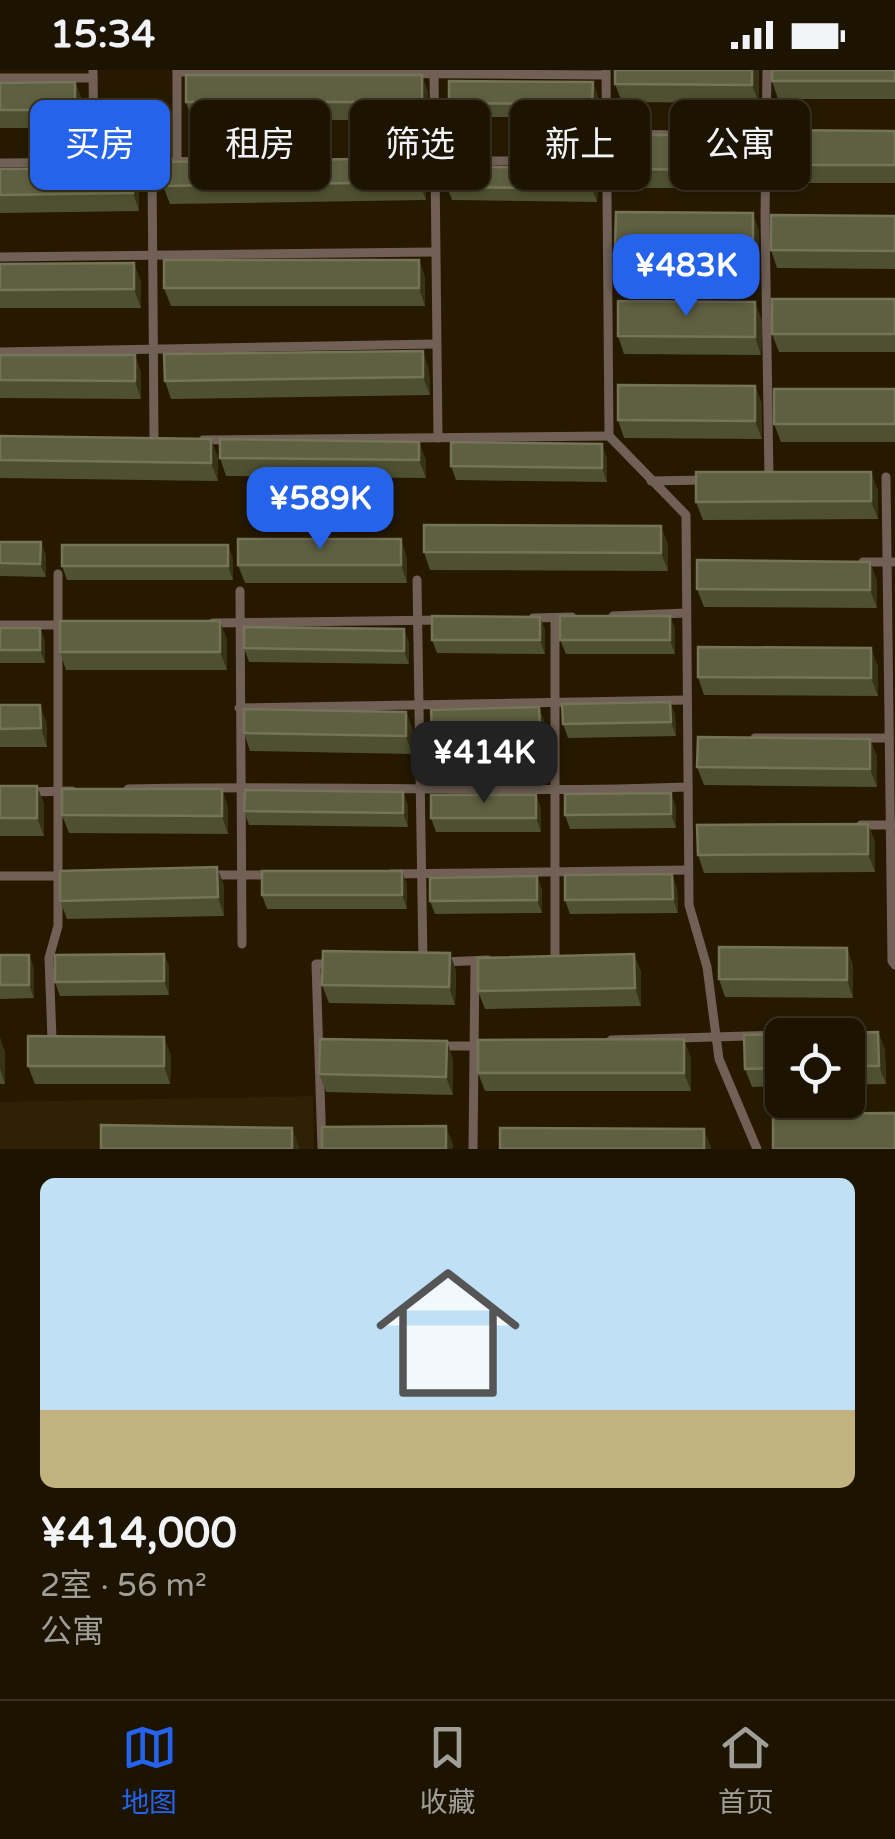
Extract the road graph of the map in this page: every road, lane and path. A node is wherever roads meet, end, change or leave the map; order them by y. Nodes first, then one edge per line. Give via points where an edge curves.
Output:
1 (767, 70) edge
2 (177, 71) edge
3 (434, 72) edge
4 (606, 72) edge
5 (93, 74) edge
6 (0, 78) edge
7 (93, 100) edge
8 (434, 100) edge
9 (606, 100) edge
10 (767, 100) edge
11 (170, 160) edge
12 (177, 160) junction
13 (190, 160) edge
14 (0, 163) edge
15 (30, 163) edge
16 (152, 190) edge
17 (434, 190) edge
18 (608, 190) edge
19 (765, 190) edge
20 (608, 215) junction
21 (628, 215) edge
22 (746, 217) edge
23 (765, 218) junction
24 (784, 218) edge
25 (435, 252) junction
26 (153, 254) junction
27 (0, 257) edge
28 (608, 306) junction
29 (628, 306) edge
30 (746, 306) edge
31 (766, 306) junction
32 (785, 306) edge
33 (436, 344) junction
34 (0, 352) edge
35 (154, 352) junction
36 (608, 390) junction
37 (626, 390) edge
38 (751, 391) edge
39 (768, 392) junction
40 (787, 392) edge
41 (608, 436) junction
42 (438, 438) junction
43 (135, 440) edge
44 (154, 440) junction
45 (173, 440) edge
46 (192, 440) edge
47 (890, 477) edge
48 (789, 478) edge
49 (866, 478) edge
50 (750, 479) edge
51 (769, 479) junction
52 (652, 480) junction
53 (710, 480) edge
54 (850, 562) edge
55 (891, 562) edge
56 (704, 563) edge
57 (686, 564) junction
58 (58, 574) edge
59 (418, 580) dead end
60 (240, 591) dead end
61 (686, 613) junction
62 (523, 618) edge
63 (555, 618) junction
64 (418, 620) junction
65 (456, 620) edge
66 (238, 622) junction
67 (202, 623) edge
68 (75, 624) edge
69 (56, 625) junction
70 (0, 626) edge
71 (686, 650) junction
72 (705, 651) edge
73 (869, 652) edge
74 (891, 652) edge
75 (687, 700) junction
76 (555, 702) junction
77 (420, 706) junction
78 (239, 708) junction
79 (688, 738) junction
80 (706, 738) edge
81 (742, 738) edge
82 (889, 738) junction
83 (240, 786) junction
84 (688, 787) junction
85 (112, 790) edge
86 (423, 790) junction
87 (76, 791) edge
88 (19, 792) edge
89 (57, 792) junction
90 (555, 792) junction
91 (853, 825) edge
92 (892, 825) edge
93 (688, 826) junction
94 (706, 826) edge
95 (688, 870) junction
96 (555, 873) junction
97 (387, 874) edge
98 (424, 874) junction
99 (205, 875) edge
100 (242, 875) junction
101 (278, 875) edge
102 (0, 876) edge
103 (58, 876) junction
104 (76, 876) edge
105 (893, 916) edge
106 (242, 944) dead end
107 (539, 958) edge
108 (556, 958) junction
109 (575, 958) edge
110 (507, 960) edge
111 (474, 961) junction
112 (406, 962) edge
113 (424, 962) junction
114 (352, 964) edge
115 (895, 965) edge
116 (716, 1035) junction
117 (765, 1035) edge
118 (52, 1039) edge
119 (604, 1040) edge
120 (318, 1045) junction
121 (338, 1045) edge
122 (435, 1046) edge
123 (492, 1046) edge
124 (474, 1047) junction
125 (322, 1149) edge
126 (473, 1149) edge
127 (757, 1149) edge

1 - 10 lane
2 - 3 lane
2 - 12 lane
3 - 4 lane
3 - 8 lane
4 - 9 lane
5 - 6 lane
5 - 7 lane
11 - 12 lane
12 - 13 lane
14 - 15 lane
16 - 26 lane
17 - 25 lane
18 - 20 lane
19 - 23 lane
20 - 21 lane
20 - 28 lane
22 - 23 lane
23 - 24 lane
23 - 31 lane
25 - 26 lane
25 - 33 lane
26 - 27 lane
26 - 35 lane
28 - 29 lane
28 - 36 lane
30 - 31 lane
31 - 32 lane
31 - 39 lane
33 - 35 lane
33 - 42 lane
34 - 35 lane
35 - 44 lane
36 - 37 lane
36 - 41 lane
38 - 39 lane
39 - 40 lane
39 - 51 lane
41 - 42 lane
41 - 52 lane
42 - 46 lane
43 - 44 lane
44 - 45 lane
47 - 49 lane
47 - 55 lane
48 - 51 lane
50 - 51 lane
52 - 53 lane
52 - 57 lane via 686,515
54 - 55 lane
55 - 74 lane
56 - 57 lane
57 - 61 lane
58 - 69 lane
59 - 64 lane
60 - 66 lane
61 - 63 lane
61 - 71 lane
62 - 63 lane
63 - 76 lane
64 - 65 lane
64 - 66 lane
64 - 77 lane
66 - 67 lane
66 - 78 lane
68 - 69 lane
69 - 70 lane
69 - 89 lane
71 - 72 lane
71 - 75 lane
73 - 74 lane
74 - 82 lane
75 - 76 lane
75 - 79 lane
76 - 77 lane
76 - 90 lane
77 - 78 lane
77 - 86 lane
78 - 83 lane
79 - 80 lane
79 - 84 lane
81 - 82 lane
82 - 92 lane
83 - 85 lane
83 - 86 lane
83 - 100 lane
84 - 90 lane
84 - 93 lane
86 - 90 lane
86 - 98 lane
87 - 89 lane
88 - 89 lane
89 - 103 lane
90 - 96 lane
91 - 92 lane
92 - 105 lane
93 - 94 lane
93 - 95 lane
95 - 96 lane
95 - 116 lane via 689,906
96 - 98 lane
96 - 108 lane
97 - 98 lane
98 - 113 lane
99 - 100 lane
100 - 101 lane
100 - 106 lane
102 - 103 lane
103 - 104 lane
103 - 118 lane via 58,926 49,958
105 - 115 lane
107 - 108 lane
108 - 109 lane
110 - 111 lane
111 - 113 lane
111 - 124 lane
112 - 113 lane
114 - 120 lane via 316,964
116 - 117 lane
116 - 119 lane
116 - 127 lane
120 - 121 lane
120 - 125 lane
122 - 124 lane
123 - 124 lane
124 - 126 lane

